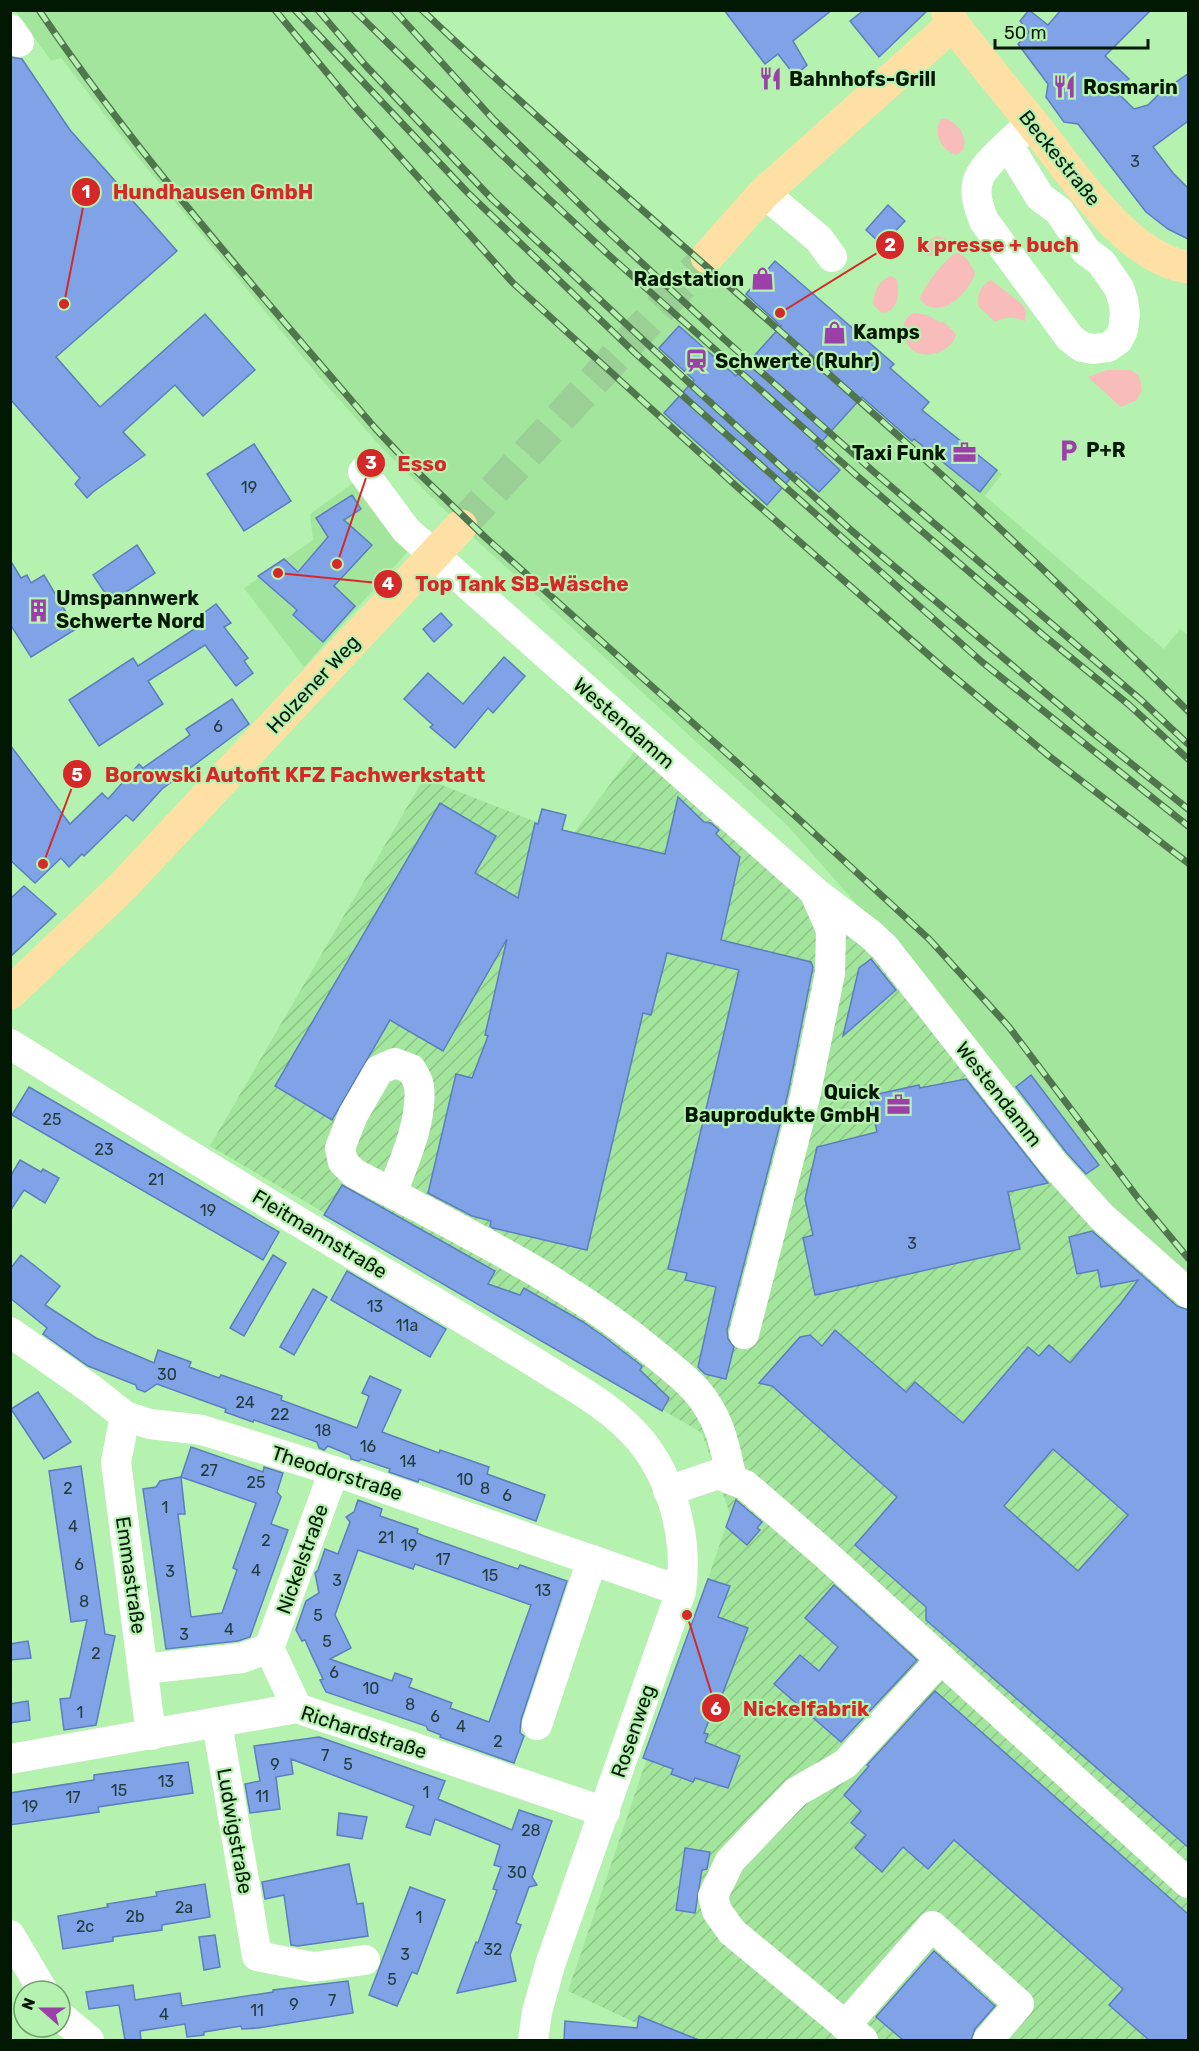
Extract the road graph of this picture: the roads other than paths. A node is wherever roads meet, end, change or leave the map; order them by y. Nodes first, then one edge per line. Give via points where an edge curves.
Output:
1 (954, 15) edge
2 (1032, 122) junction
3 (1008, 145) junction
4 (764, 193) junction
5 (707, 257) tunnel mouth
6 (832, 257) dead end
7 (1188, 267) edge
8 (363, 472) dead end
9 (461, 526) tunnel mouth
10 (434, 555) junction
11 (814, 891) junction
12 (10, 993) edge
13 (10, 1044) edge
14 (392, 1193) dead end
15 (1188, 1293) edge
16 (10, 1332) edge
17 (744, 1334) dead end
18 (125, 1416) junction
19 (628, 1427) joint
20 (334, 1470) junction
21 (732, 1479) junction
22 (668, 1491) junction
23 (592, 1560) junction
24 (681, 1591) junction
25 (269, 1648) junction
26 (941, 1659) junction
27 (144, 1670) junction
28 (297, 1708) junction
29 (217, 1723) junction
30 (537, 1725) dead end
31 (151, 1735) junction
32 (10, 1760) edge
33 (605, 1812) junction
34 (1188, 1883) edge
35 (10, 1935) edge
36 (365, 1960) dead end
37 (36, 1979) edge
38 (72, 2026) edge
39 (854, 2033) edge
40 (89, 2040) edge
41 (533, 2040) edge
42 (988, 2040) edge

1 - 2 main road, Beckestraße via 1008,95
1 - 4 main road
2 - 3 street
2 - 7 main road, Beckestraße via 1114,224 1155,255
3 - 3 street via 1040,197 1059,211 1086,251 1101,262 1119,288 1125,314 1123,330 1108,347 1082,347 1070,338 984,220 977,199 979,178
4 - 5 main road
4 - 6 street via 819,239
8 - 10 street, Westendamm via 406,530
9 - 10 main road, Holzener Weg
10 - 11 street, Westendamm
10 - 12 main road, Holzener Weg via 122,887
11 - 15 street, Westendamm via 885,948 1053,1163 1102,1217
11 - 17 street, Westendamm via 831,930 830,973 805,1097
13 - 19 street, Fleitmannstraße via 468,1321 606,1407
14 - 21 street via 562,1287 615,1321 680,1375 702,1398 722,1432
16 - 18 street, Theodorstraße
18 - 20 street, Theodorstraße via 150,1424 202,1430
18 - 27 street, Emmastraße via 116,1462
19 - 22 street, Rosenweg via 655,1462
20 - 23 street, Theodorstraße
20 - 25 street, Nickelstraße
21 - 22 street via 718,1474
21 - 26 street via 746,1485
22 - 24 street, Rosenweg via 681,1540
23 - 24 street, Theodorstraße
23 - 30 street
24 - 33 street, Rosenweg
25 - 27 street via 242,1658
25 - 28 street
26 - 34 street
26 - 39 street via 845,1764 796,1791 730,1861 713,1896 717,1911 732,1932
27 - 31 street, Emmastraße
28 - 29 street, Richardstraße
28 - 33 street, Richardstraße
29 - 31 street, Richardstraße
29 - 36 street, Ludwigstraße via 257,1956 313,1967
31 - 32 street, Richardstraße
33 - 41 street, Rosenweg via 550,1965
35 - 37 street
38 - 40 street
39 - 42 street via 932,1926 1019,2004

